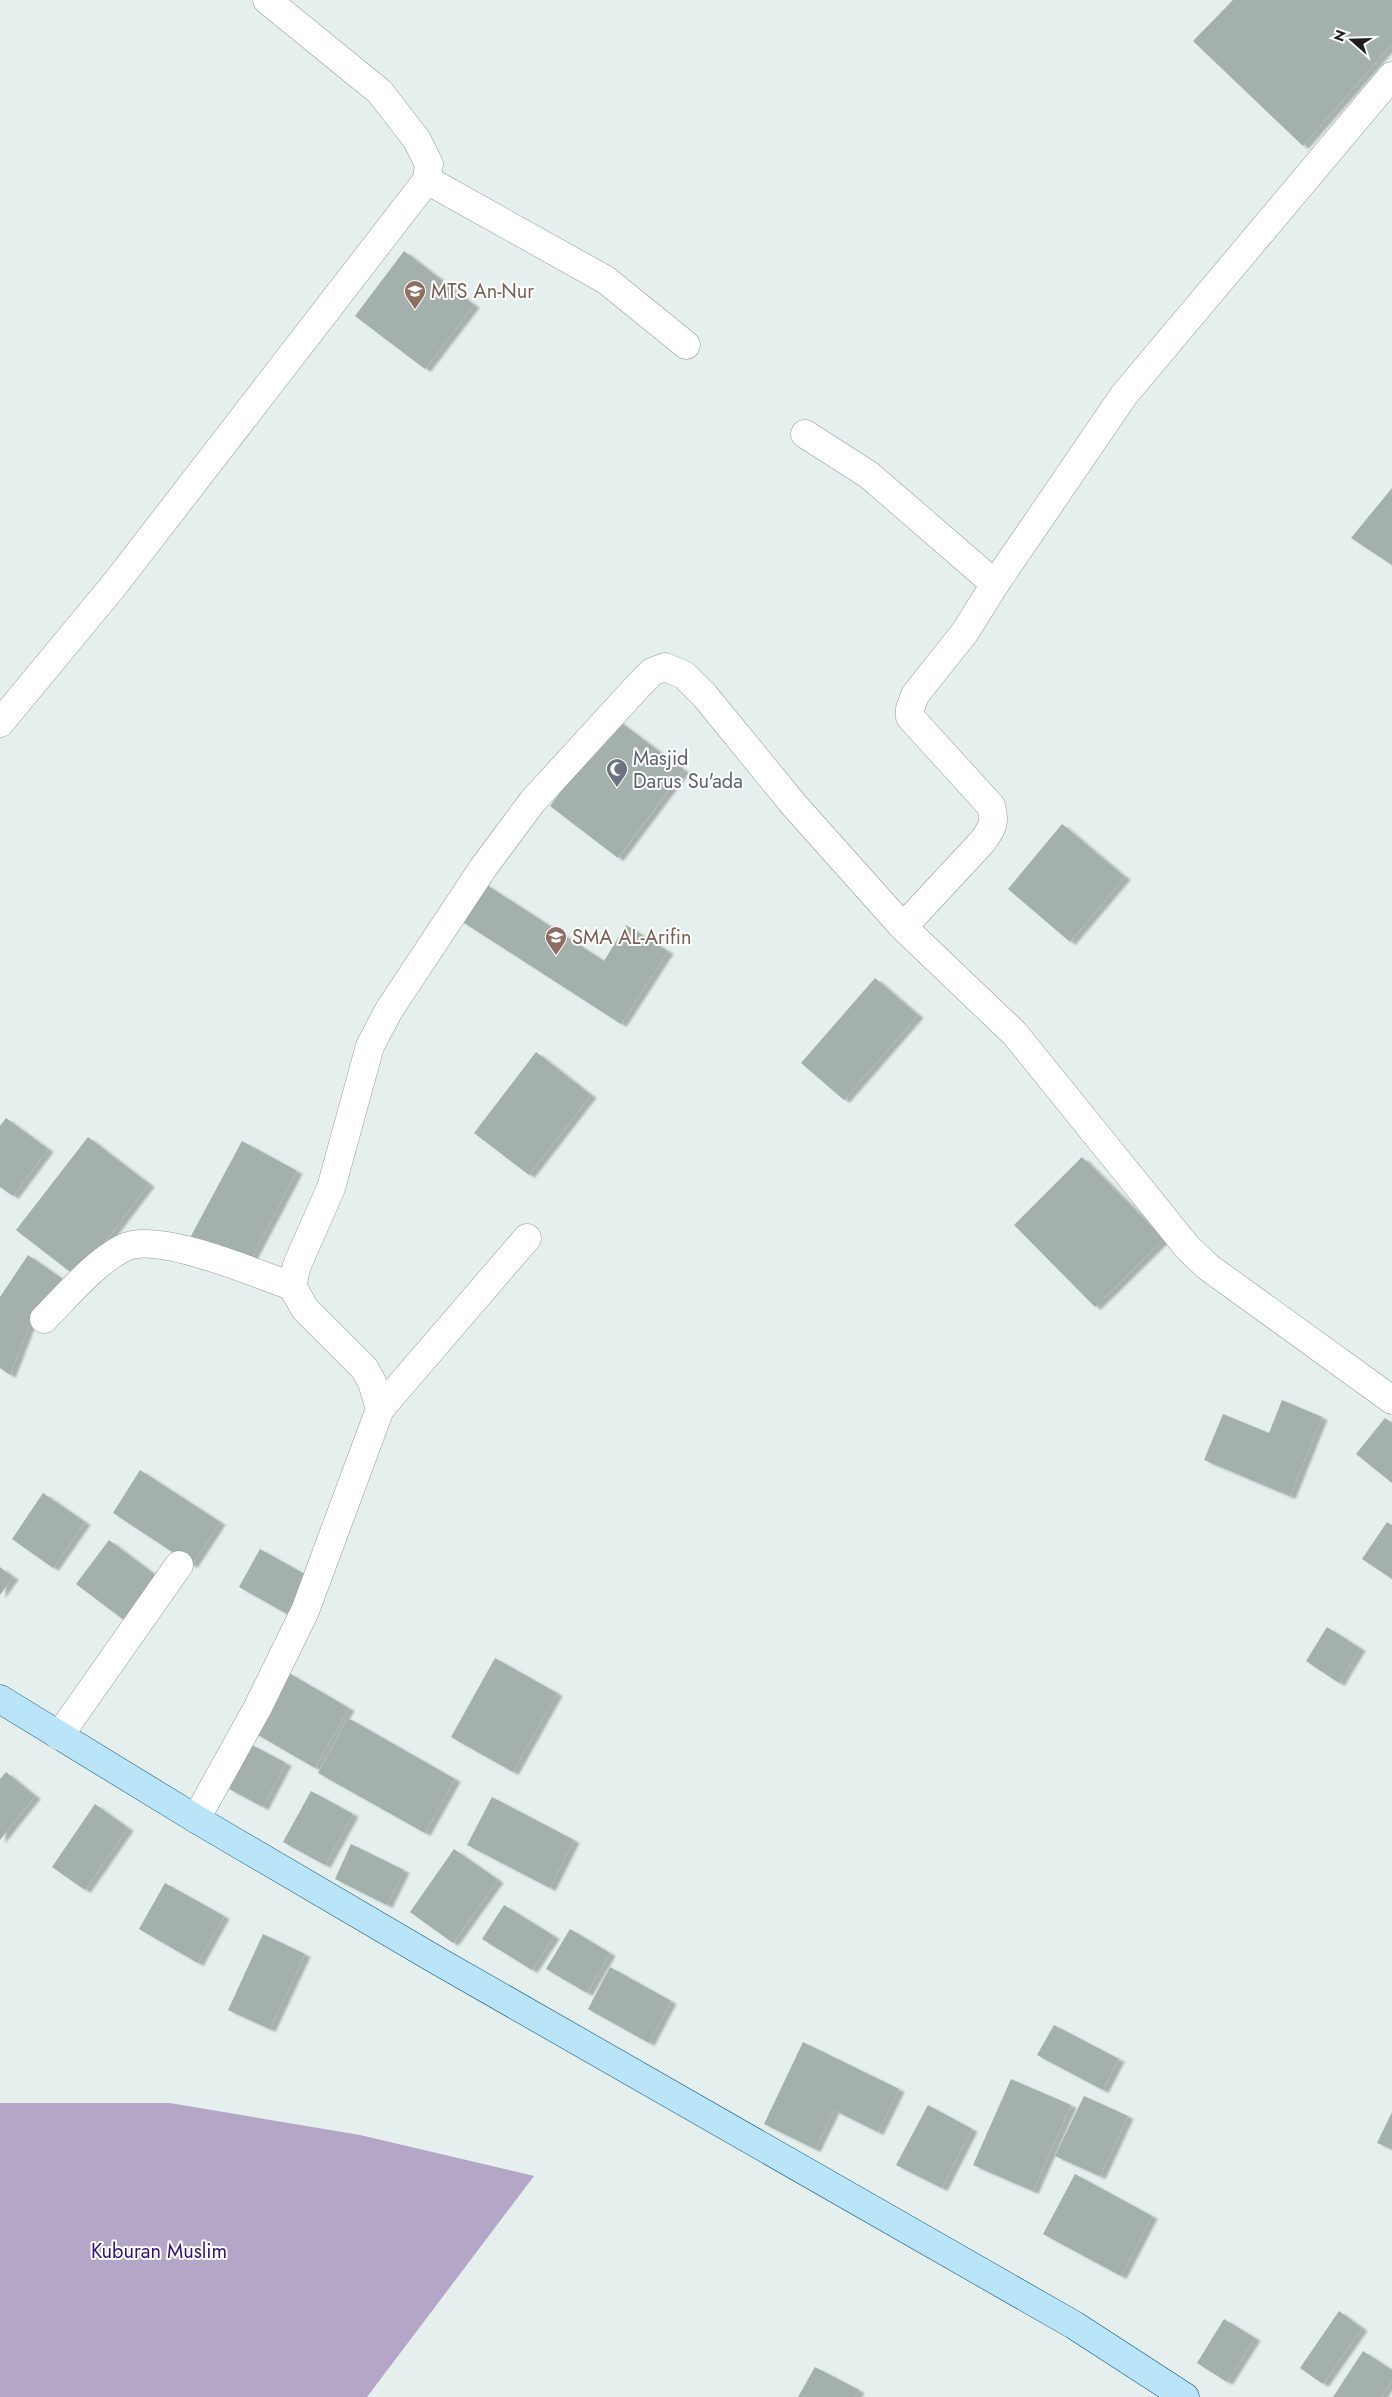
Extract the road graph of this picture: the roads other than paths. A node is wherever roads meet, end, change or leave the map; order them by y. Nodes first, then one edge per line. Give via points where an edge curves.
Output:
1 (267, 0) edge
2 (1392, 76) edge
3 (428, 180) junction
4 (686, 345) dead end
5 (805, 434) dead end
6 (995, 584) junction
7 (0, 723) edge
8 (903, 927) junction
9 (527, 1238) dead end
10 (292, 1286) junction
11 (44, 1319) dead end
12 (1392, 1400) edge
13 (380, 1409) junction
14 (179, 1565) dead end
15 (0, 1699) edge
16 (59, 1736) junction
17 (196, 1818) junction
18 (1185, 2397) edge

1 - 3 street via 380,92 417,140 428,164
2 - 6 street via 1124,395
3 - 4 street via 606,280
3 - 7 street via 115,584
5 - 6 street via 869,474
6 - 8 street via 966,632 915,695 910,709 910,718 990,806 994,826
8 - 10 street via 794,805 698,689 671,668 652,672 532,802 483,868 389,1010 370,1046 332,1188 297,1265
8 - 12 street via 1015,1034 1188,1248
9 - 13 street
10 - 11 street via 196,1253 154,1243 126,1246 106,1258
10 - 13 street via 305,1309 364,1368
13 - 17 street via 305,1610 258,1707
14 - 16 street
15 - 16 street
16 - 17 street
17 - 18 street via 455,1971 1074,2325

